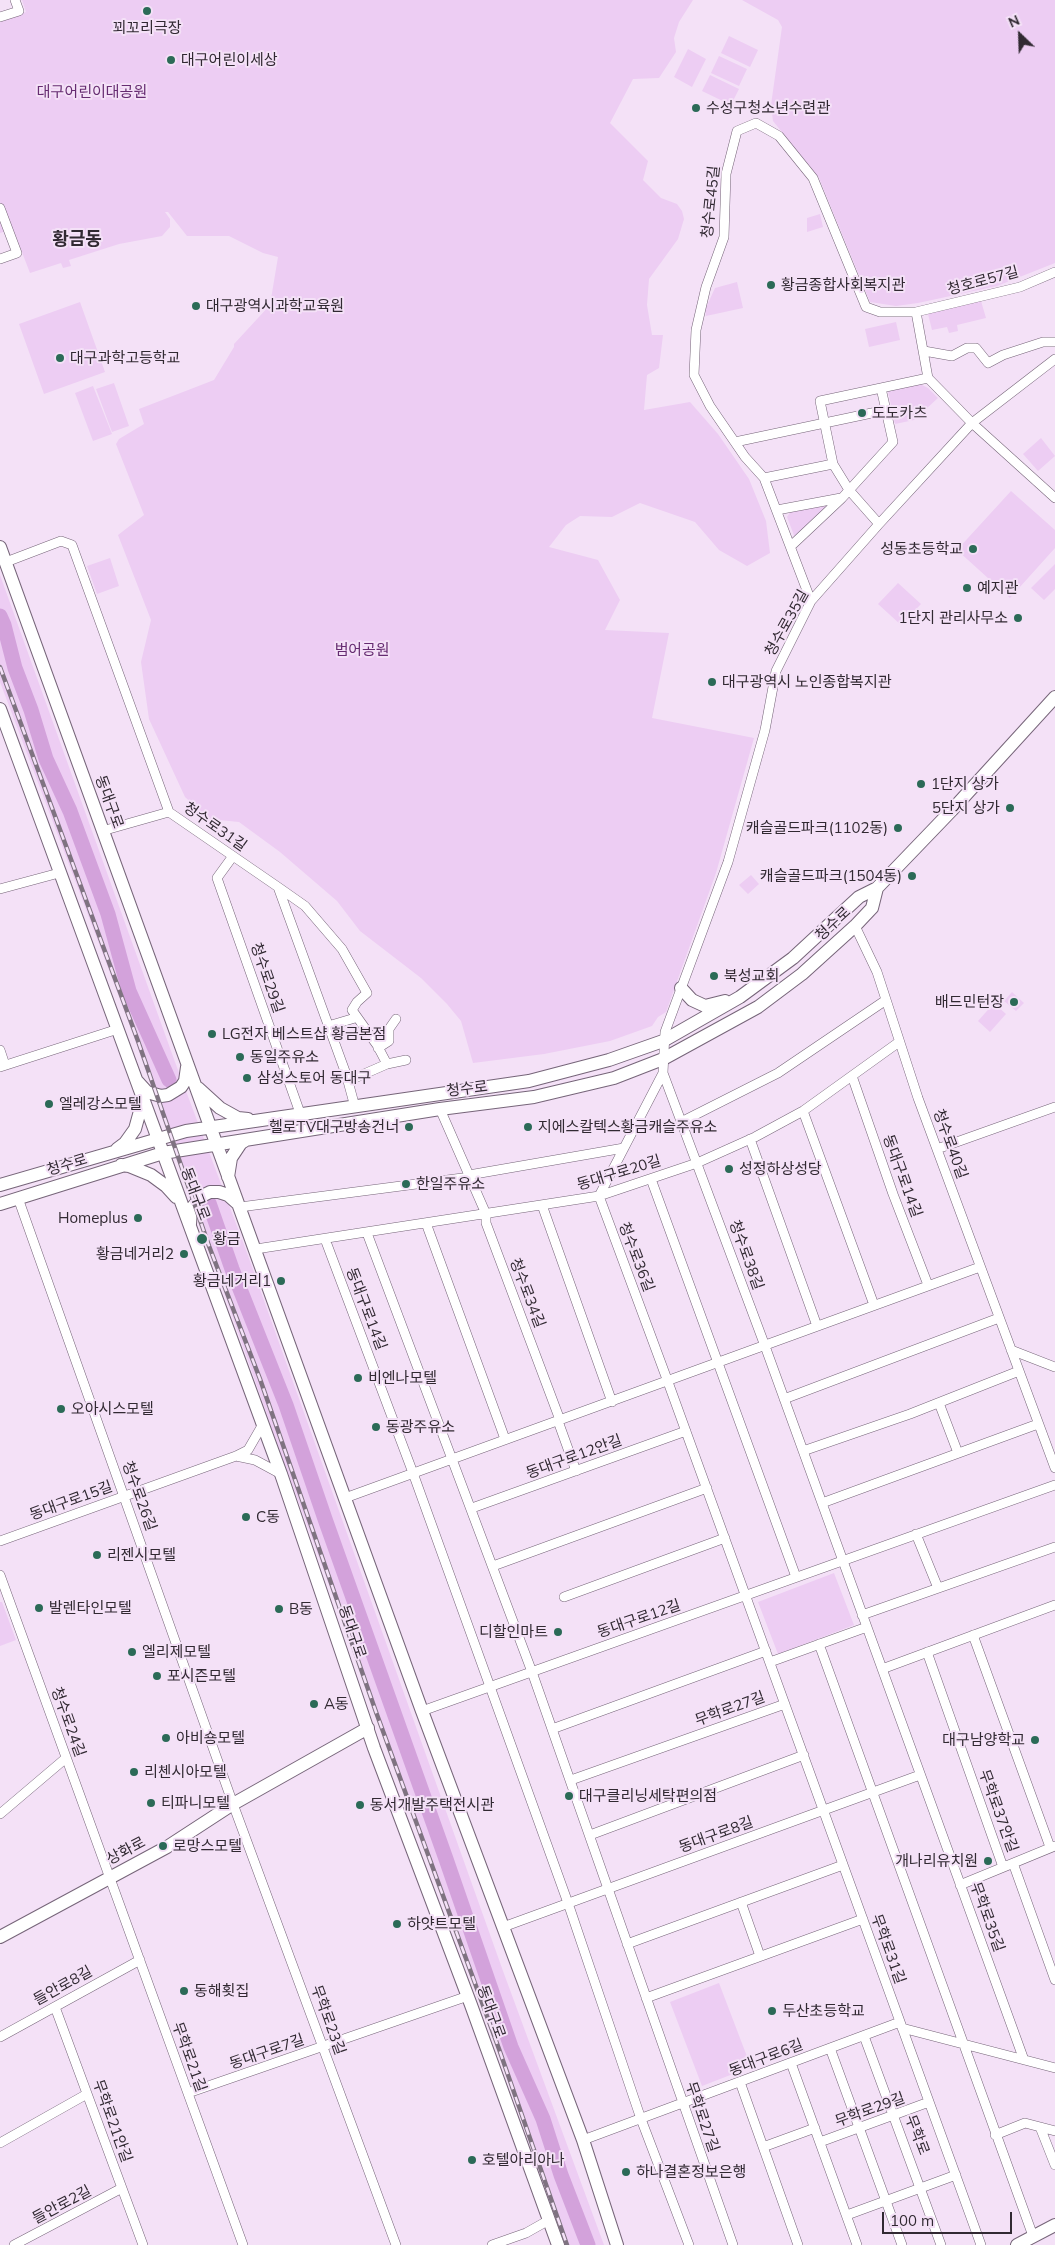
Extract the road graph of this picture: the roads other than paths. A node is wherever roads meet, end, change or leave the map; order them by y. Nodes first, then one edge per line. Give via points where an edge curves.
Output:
1 (15, 0) edge
2 (0, 18) edge
3 (0, 208) edge
4 (0, 259) edge
5 (1055, 272) edge
6 (916, 312) junction
7 (1055, 342) edge
8 (924, 351) junction
9 (1055, 359) edge
10 (928, 378) junction
11 (881, 388) junction
12 (886, 410) junction
13 (824, 422) junction
14 (972, 423) junction
15 (735, 442) junction
16 (833, 464) junction
17 (764, 478) junction
18 (849, 490) junction
19 (842, 498) junction
20 (1055, 498) edge
21 (777, 510) junction
22 (879, 524) junction
23 (791, 546) junction
24 (0, 548) edge
25 (6, 562) junction
26 (811, 602) junction
27 (1055, 697) edge
28 (0, 709) edge
29 (169, 812) junction
30 (102, 831) junction
31 (233, 856) junction
32 (59, 873) junction
33 (278, 887) junction
34 (877, 888) junction
35 (0, 889) edge
36 (855, 926) junction
37 (681, 988) junction
38 (740, 998) junction
39 (886, 1000) junction
40 (355, 1018) junction
41 (396, 1019) dead end
42 (328, 1026) junction
43 (118, 1029) junction
44 (663, 1041) junction
45 (899, 1042) junction
46 (378, 1048) junction
47 (0, 1050) edge
48 (663, 1058) junction
49 (185, 1059) junction
50 (406, 1060) dead end
51 (387, 1064) junction
52 (3, 1066) edge
53 (663, 1073) junction
54 (135, 1074) junction
55 (852, 1076) junction
56 (348, 1082) junction
57 (194, 1084) junction
58 (143, 1100) junction
59 (354, 1107) junction
60 (1055, 1107) edge
61 (440, 1109) junction
62 (803, 1110) junction
63 (300, 1113) junction
64 (258, 1120) junction
65 (683, 1122) junction
66 (210, 1127) junction
67 (158, 1138) junction
68 (750, 1139) junction
69 (246, 1140) junction
70 (215, 1144) junction
71 (624, 1148) junction
72 (937, 1149) junction
73 (112, 1152) junction
74 (163, 1153) junction
75 (697, 1163) junction
76 (122, 1165) junction
77 (469, 1176) junction
78 (228, 1179) junction
79 (651, 1179) junction
80 (0, 1186) edge
81 (599, 1196) junction
82 (18, 1198) junction
83 (0, 1204) edge
84 (542, 1205) junction
85 (240, 1207) junction
86 (183, 1208) junction
87 (486, 1214) junction
88 (426, 1223) junction
89 (191, 1227) junction
90 (367, 1233) junction
91 (325, 1239) junction
92 (256, 1249) junction
93 (980, 1267) junction
94 (928, 1285) junction
95 (874, 1305) junction
96 (1000, 1318) junction
97 (817, 1326) junction
98 (765, 1346) junction
99 (1011, 1350) junction
100 (718, 1363) junction
101 (1055, 1366) edge
102 (1019, 1371) junction
103 (668, 1382) junction
104 (784, 1398) junction
105 (612, 1402) junction
106 (939, 1403) junction
107 (559, 1420) junction
108 (263, 1424) junction
109 (1038, 1424) junction
110 (686, 1431) junction
111 (506, 1439) junction
112 (803, 1451) junction
113 (958, 1453) junction
114 (236, 1456) junction
115 (453, 1458) junction
116 (1055, 1468) edge
117 (576, 1471) junction
118 (413, 1472) junction
119 (281, 1474) junction
120 (1055, 1485) edge
121 (707, 1488) junction
122 (124, 1496) junction
123 (345, 1498) junction
124 (822, 1503) junction
125 (472, 1508) junction
126 (916, 1534) junction
127 (725, 1538) junction
128 (0, 1541) edge
129 (1055, 1547) edge
130 (842, 1560) junction
131 (493, 1566) junction
132 (0, 1575) edge
133 (796, 1578) junction
134 (938, 1588) junction
135 (3, 1593) edge
136 (746, 1596) junction
137 (564, 1597) dead end
138 (1055, 1605) edge
139 (862, 1615) junction
140 (866, 1627) junction
141 (973, 1635) junction
142 (819, 1644) junction
143 (766, 1651) junction
144 (927, 1652) junction
145 (770, 1662) junction
146 (882, 1669) junction
147 (532, 1672) junction
148 (490, 1687) junction
149 (785, 1704) junction
150 (422, 1711) junction
151 (368, 1728) junction
152 (552, 1729) junction
153 (804, 1755) junction
154 (66, 1758) junction
155 (920, 1775) junction
156 (571, 1780) junction
157 (873, 1793) junction
158 (233, 1804) junction
159 (824, 1811) junction
160 (0, 1814) edge
161 (590, 1835) junction
162 (1053, 1846) edge
163 (1013, 1863) junction
164 (843, 1864) junction
165 (1003, 1867) junction
166 (110, 1878) junction
167 (960, 1885) junction
168 (608, 1889) junction
169 (741, 1902) junction
170 (568, 1903) junction
171 (863, 1919) junction
172 (503, 1927) junction
173 (0, 1937) edge
174 (627, 1944) junction
175 (760, 1956) junction
176 (140, 1960) junction
177 (1055, 1980) edge
178 (468, 1996) junction
179 (646, 1998) junction
180 (55, 2007) junction
181 (901, 2025) junction
182 (864, 2036) junction
183 (0, 2037) edge
184 (962, 2043) junction
185 (323, 2047) junction
186 (830, 2048) junction
187 (1024, 2060) junction
188 (791, 2063) junction
189 (1055, 2068) edge
190 (740, 2082) junction
191 (188, 2092) junction
192 (87, 2094) junction
193 (929, 2102) junction
194 (684, 2104) junction
195 (893, 2116) junction
196 (641, 2119) junction
197 (1040, 2127) junction
198 (815, 2128) junction
199 (858, 2129) junction
200 (1055, 2131) edge
201 (995, 2135) junction
202 (583, 2140) junction
203 (0, 2142) edge
204 (820, 2142) junction
205 (763, 2147) junction
206 (1055, 2165) edge
207 (956, 2175) junction
208 (122, 2188) junction
209 (920, 2188) junction
210 (885, 2201) junction
211 (847, 2215) junction
212 (549, 2220) junction
213 (1055, 2225) edge
214 (1033, 2236) junction
215 (14, 2245) edge
216 (143, 2245) edge
217 (243, 2245) edge
218 (396, 2245) edge
219 (492, 2245) edge
220 (558, 2245) edge
221 (617, 2245) edge
222 (690, 2245) edge
223 (733, 2245) edge
224 (798, 2245) edge
225 (858, 2245) edge
226 (902, 2245) edge
227 (941, 2245) edge
228 (981, 2245) edge
229 (1017, 2245) edge

1 - 2 street via 19,11
3 - 4 street via 16,253
5 - 6 street, 청호로57길 via 1020,287
6 - 8 street
6 - 15 street, 청수로45길 via 880,312 866,307 813,179 779,136 756,123 737,132 726,174 724,237 706,287 696,330 694,375 710,406
7 - 8 street via 1043,342 988,363 976,348 967,348 952,356
8 - 10 street
9 - 14 street, 청수로35길
10 - 11 street
10 - 14 street
11 - 12 street
11 - 13 street via 820,401
12 - 13 street
12 - 18 street via 893,442
13 - 15 street
13 - 16 street
14 - 20 street
14 - 22 street, 청수로35길
15 - 17 street, 청수로45길
16 - 17 street
16 - 18 street
17 - 21 street, 청수로45길
18 - 19 street
18 - 22 street
19 - 21 street
19 - 23 street
21 - 23 street, 청수로45길
22 - 26 street, 청수로35길
23 - 26 street, 청수로45길
24 - 25 main road, 동대구로
25 - 29 street via 62,541 72,545
25 - 30 main road, 동대구로
26 - 37 street, 청수로35길 via 776,671 765,730 728,862
27 - 34 main road, 청수로
28 - 32 main road, 동대구로
29 - 30 street, 청수로31길
29 - 31 street, 청수로31길
30 - 49 main road, 동대구로
31 - 33 street, 청수로31길
31 - 63 street, 청수로29길 via 217,878
32 - 35 street
32 - 43 main road, 동대구로
33 - 40 street, 청수로31길 via 305,906 342,949 367,992 352,1010
33 - 42 street
34 - 36 main road, 청수로 via 872,908
34 - 38 main road, 청수로 via 859,897 793,958
36 - 39 street, 청수로40길 via 878,972
36 - 48 main road, 청수로 via 802,974 758,1007
37 - 38 main road via 692,1000 705,1006
37 - 44 street, 청수로35길
38 - 44 main road, 청수로
39 - 45 street, 청수로40길
39 - 65 street via 778,1073
40 - 42 street
40 - 46 street
41 - 46 street via 389,1028 389,1041
42 - 56 street
43 - 52 street
43 - 54 main road, 동대구로
44 - 48 street
44 - 59 main road, 청수로 via 609,1060 529,1081
45 - 55 street, 동대구로20길
45 - 72 street, 청수로40길
46 - 51 street
47 - 52 street
48 - 53 street
48 - 61 main road, 청수로 via 614,1078 534,1097
49 - 54 main road via 185,1081 168,1095 147,1092
49 - 57 main road, 동대구로
50 - 51 street
51 - 56 street
53 - 65 street, 청수로38길
53 - 71 street
54 - 58 main road, 동대구로
55 - 62 street, 동대구로20길
55 - 94 street, 동대구로14길 via 892,1194
56 - 59 street
57 - 64 main road via 229,1114
57 - 66 main road, 동대구로
58 - 67 main road, 동대구로
58 - 73 main road via 138,1122 130,1136
59 - 63 main road, 청수로
60 - 72 street
61 - 69 main road, 청수로
61 - 77 street, 청수로34길
62 - 68 street, 동대구로20길
62 - 95 street
63 - 64 main road, 청수로
64 - 66 main road, 청수로
65 - 75 street, 청수로38길
66 - 67 main road, 청수로
66 - 70 main road, 동대구로
67 - 73 main road, 청수로
67 - 74 main road, 동대구로
68 - 75 street, 동대구로20길
68 - 97 street
69 - 70 main road, 청수로
69 - 78 main road via 232,1158
70 - 74 main road, 청수로
70 - 78 main road, 동대구로
71 - 77 street
71 - 81 street
72 - 93 street, 청수로40길
73 - 80 main road, 청수로
74 - 76 main road, 청수로
74 - 86 main road, 동대구로
75 - 79 street, 동대구로20길
75 - 98 street, 청수로38길
76 - 82 main road, 청수로
76 - 86 main road via 141,1170 158,1180
77 - 85 street
77 - 87 street, 청수로34길
78 - 85 main road, 동대구로
79 - 81 street, 동대구로20길
79 - 100 street
81 - 84 street, 동대구로20길
81 - 103 street, 청수로36길
82 - 83 main road, 청수로
82 - 122 street, 청수로26길
84 - 87 street, 동대구로20길
84 - 105 street
85 - 89 main road via 228,1195 210,1192 195,1202 191,1210
85 - 92 main road, 동대구로
86 - 89 main road, 동대구로
87 - 88 street, 동대구로20길
87 - 107 street, 청수로34길 via 486,1223
88 - 90 street, 동대구로20길
88 - 111 street
89 - 108 main road, 동대구로
90 - 91 street, 동대구로20길
90 - 115 street, 동대구로14길
91 - 92 street, 동대구로20길
91 - 118 street, 동대구로14길
92 - 123 main road, 동대구로
93 - 94 street
93 - 96 street, 청수로40길
94 - 95 street
95 - 97 street
96 - 99 street, 청수로40길
96 - 104 street
97 - 98 street
98 - 100 street
98 - 104 street, 청수로38길
99 - 101 street
99 - 102 street, 청수로40길
100 - 103 street
100 - 133 street
102 - 106 street
102 - 109 street, 청수로40길
103 - 105 street
103 - 110 street, 청수로36길
104 - 112 street, 청수로38길
105 - 107 street
106 - 112 street
106 - 113 street
107 - 111 street
107 - 117 street
108 - 114 street via 248,1450
108 - 119 main road, 동대구로
109 - 113 street
109 - 116 street, 청수로40길
110 - 117 street, 동대구로12안길
110 - 121 street, 청수로36길
111 - 115 street
112 - 124 street, 청수로38길
113 - 124 street
114 - 119 street via 255,1460
114 - 122 street, 동대구로15길
115 - 118 street
115 - 125 street
117 - 125 street, 동대구로12안길
118 - 123 street
118 - 148 street
119 - 151 main road, 동대구로
120 - 126 street, 동대구로12길
121 - 127 street, 청수로36길
121 - 131 street
122 - 128 street, 동대구로15길
122 - 158 street, 청수로26길
123 - 150 main road, 동대구로
124 - 130 street, 청수로38길
125 - 131 street
126 - 130 street, 동대구로12길
126 - 134 street
127 - 136 street, 청수로36길
127 - 137 street
129 - 134 street
130 - 133 street, 동대구로12길
130 - 139 street, 무학로35길
131 - 147 street
132 - 135 street, 청수로24길
133 - 136 street, 동대구로12길
134 - 139 street
135 - 154 street, 청수로24길
136 - 143 street, 무학로31길
136 - 147 street, 동대구로12길
138 - 141 street
139 - 140 street, 무학로35길
140 - 142 street
140 - 146 street, 무학로35길
141 - 144 street
141 - 162 street, 무학로37안길
142 - 145 street
142 - 157 street
143 - 145 street, 무학로31길
143 - 152 street
144 - 146 street
144 - 165 street, 무학로37안길
145 - 149 street, 무학로31길
146 - 155 street, 무학로35길
147 - 148 street, 동대구로12길
147 - 152 street, 무학로27길
148 - 150 street, 동대구로12길
148 - 170 street
149 - 153 street, 무학로31길
149 - 156 street, 무학로27길
150 - 172 main road, 동대구로
151 - 158 main road, 상화로
151 - 178 main road, 동대구로
152 - 156 street, 무학로27길
153 - 159 street, 무학로31길
153 - 161 street
154 - 160 street
154 - 166 street, 청수로24길
155 - 157 street, 동대구로8길
155 - 167 street, 무학로35길
156 - 161 street, 무학로27길
157 - 159 street, 동대구로8길
157 - 184 street
158 - 166 main road, 상화로 via 167,1847
158 - 185 street, 무학로23길
159 - 164 street, 무학로31길
159 - 168 street, 동대구로8길
161 - 168 street, 무학로27길
162 - 163 street, 무학로37안길
163 - 165 street, 무학로37안길
163 - 177 street
164 - 169 street
164 - 171 street, 무학로31길
165 - 167 street, 무학로37안길
166 - 173 main road, 상화로
166 - 176 street, 무학로21길
167 - 187 street, 무학로35길
168 - 170 street, 동대구로8길
168 - 174 street, 무학로27길
169 - 174 street
169 - 175 street
170 - 172 street, 동대구로8길
170 - 196 street
171 - 175 street
171 - 181 street, 무학로31길
172 - 202 main road, 동대구로
174 - 179 street, 무학로27길
175 - 179 street
176 - 180 street, 들안로8길
176 - 191 street, 무학로21길
178 - 185 street, 동대구로7길
178 - 212 main road, 동대구로
179 - 194 street, 무학로27길
180 - 183 street, 들안로8길
180 - 192 street, 무학로21안길
181 - 182 street, 동대구로6길
181 - 184 street
181 - 193 street, 무학로31길
182 - 186 street, 동대구로6길
182 - 195 street, 무학로
184 - 187 street
184 - 201 street
185 - 191 street, 동대구로7길
185 - 218 street, 무학로23길
186 - 188 street, 동대구로6길
186 - 199 street
187 - 189 street
188 - 190 street, 동대구로6길
188 - 198 street, 무학로29길
190 - 194 street, 동대구로6길
190 - 205 street
191 - 217 street, 무학로21길
192 - 203 street
192 - 208 street, 무학로21안길
193 - 195 street, 무학로29길
193 - 207 street, 무학로31길
194 - 196 street, 동대구로6길
194 - 223 street, 무학로27길
195 - 199 street, 무학로29길
195 - 209 street, 무학로
196 - 202 street, 동대구로6길
196 - 222 street
197 - 200 street
197 - 201 street via 1025,2123
197 - 206 street
198 - 204 street, 무학로29길
198 - 205 street, 무학로29길
199 - 204 street, 무학로29길
199 - 210 street
201 - 214 street
202 - 221 main road, 동대구로
204 - 211 street, 무학로29길
205 - 224 street
207 - 209 street
207 - 228 street, 무학로31길
208 - 215 street, 들안로2길
208 - 216 street, 무학로21안길
209 - 210 street
209 - 227 street, 무학로
210 - 211 street
210 - 226 street
211 - 225 street, 무학로29길
212 - 219 street
212 - 220 main road, 동대구로
213 - 214 main road
214 - 229 main road

